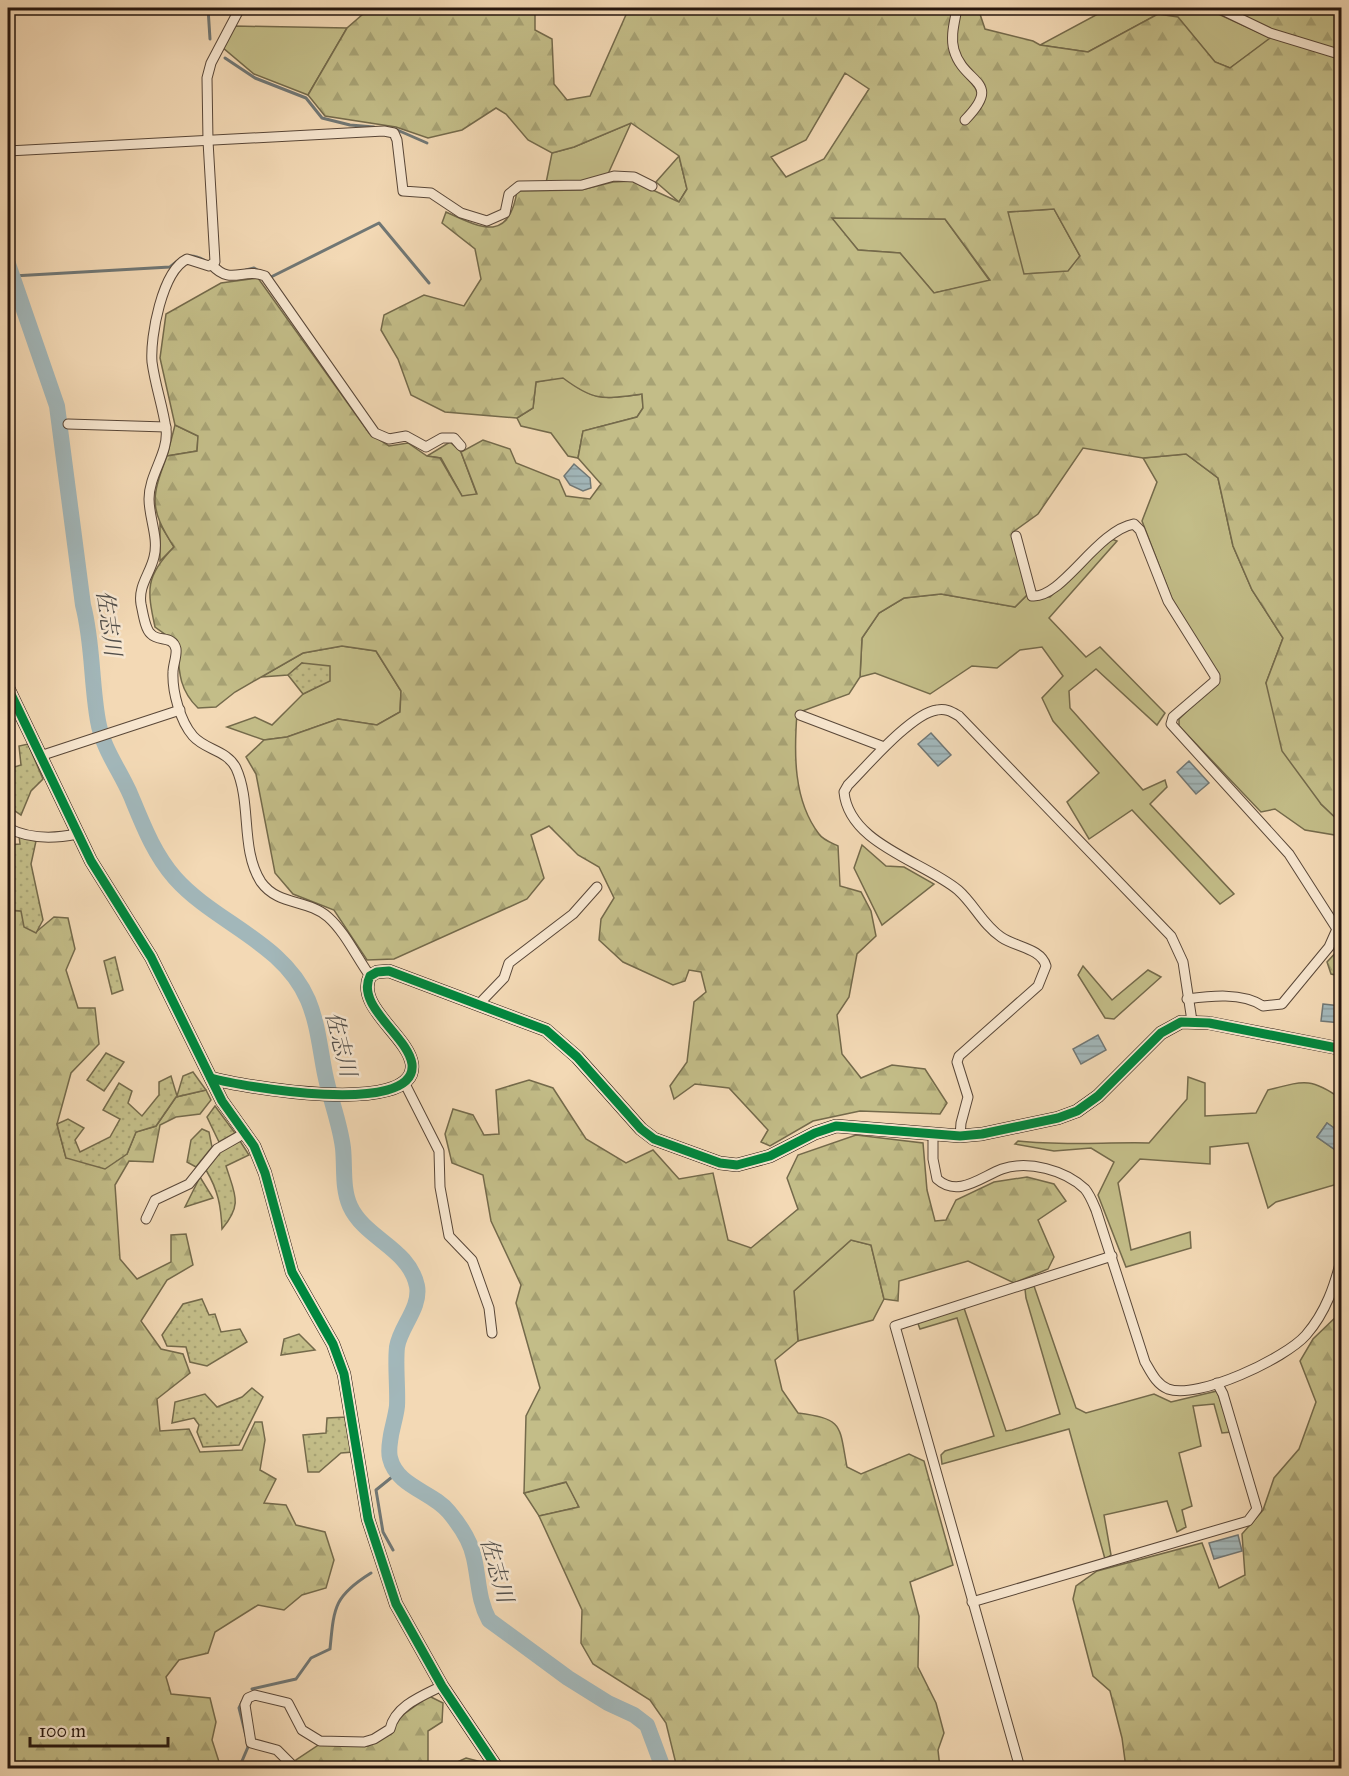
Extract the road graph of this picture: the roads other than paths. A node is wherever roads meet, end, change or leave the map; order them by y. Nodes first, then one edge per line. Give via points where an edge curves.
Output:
1 (240, 8) edge
2 (957, 8) edge
3 (1218, 8) edge
4 (1341, 55) edge
5 (965, 120) dead end
6 (208, 141) junction
7 (8, 151) edge
8 (652, 186) dead end
9 (212, 265) junction
10 (68, 424) dead end
11 (166, 427) junction
12 (461, 446) dead end
13 (1016, 536) dead end
14 (8, 688) edge
15 (180, 710) junction
16 (800, 715) dead end
17 (884, 747) junction
18 (40, 756) junction
19 (8, 828) edge
20 (77, 834) junction
21 (597, 886) dead end
22 (370, 976) junction
23 (1186, 999) junction
24 (478, 1005) junction
25 (1192, 1021) junction
26 (1341, 1049) edge
27 (211, 1078) junction
28 (404, 1082) junction
29 (245, 1133) junction
30 (933, 1135) junction
31 (960, 1136) junction
32 (146, 1219) dead end
33 (1112, 1256) junction
34 (1341, 1256) edge
35 (492, 1333) dead end
36 (1217, 1383) junction
37 (972, 1602) junction
38 (442, 1686) junction
39 (296, 1768) edge
40 (497, 1768) edge
41 (1020, 1768) edge

1 - 6 street via 207,78
2 - 5 street via 953,49 981,87 982,96 981,104
3 - 4 street via 1270,33
6 - 7 street
6 - 8 street via 394,133 403,191 431,193 461,213 487,221 505,213 509,194 519,186 582,185 614,176 634,177
6 - 9 street via 216,258
9 - 11 street via 188,259 174,270 166,286 152,337 152,363
9 - 12 street via 221,275 254,272 265,276 375,432 389,439 406,436 426,447 442,438 454,438
10 - 11 street
11 - 15 street via 167,441 153,473 149,499 156,545 141,588 141,603 149,633 166,638 176,650 173,672
13 - 23 street via 1032,596 1040,597 1110,534 1134,524 1140,530 1168,601 1215,676 1215,681 1173,717 1171,724 1290,854 1337,929 1329,947 1282,1004 1263,1006 1253,1000 1211,996
14 - 18 street
15 - 18 street
15 - 22 street via 194,737 225,755 234,765 261,882 273,895 308,906 329,918
16 - 17 street
17 - 23 street via 920,717 936,710 949,710 959,716 1171,936 1183,962
17 - 31 street via 844,792 849,812 885,848 939,875 1002,938 1040,955 1046,966 1038,986 959,1056 957,1062 968,1097
18 - 20 street
19 - 20 street via 36,837
20 - 27 street via 151,957
21 - 24 street via 573,914 509,963 504,978
22 - 24 street via 389,970
22 - 28 street via 367,991 372,1003 412,1064 411,1074
23 - 25 street
24 - 30 street via 531,1024 559,1040 654,1139 720,1163 752,1162 836,1126
25 - 26 street
25 - 31 street via 1172,1025 1161,1033 1098,1096 1077,1111
27 - 28 street via 244,1087 321,1095 376,1092
27 - 29 street
28 - 35 street via 439,1151 440,1187 449,1236 472,1260 489,1308
29 - 32 street via 217,1149 189,1184 155,1200
29 - 38 street via 265,1173 292,1272 333,1344 344,1374 368,1519 396,1604
30 - 31 street
30 - 33 street via 934,1170 937,1179 947,1186 971,1184 1003,1169 1023,1166 1053,1170 1071,1178 1087,1191
33 - 36 street via 1145,1362 1159,1384 1170,1390 1186,1390
33 - 37 street via 895,1326
34 - 36 street via 1332,1293 1304,1338 1259,1368
36 - 37 street via 1257,1509 1248,1521
37 - 41 street
38 - 39 street via 414,1700 392,1719 390,1729 364,1742 320,1741 302,1730 288,1703 255,1695 248,1698 245,1705 251,1743 277,1750
38 - 40 street

